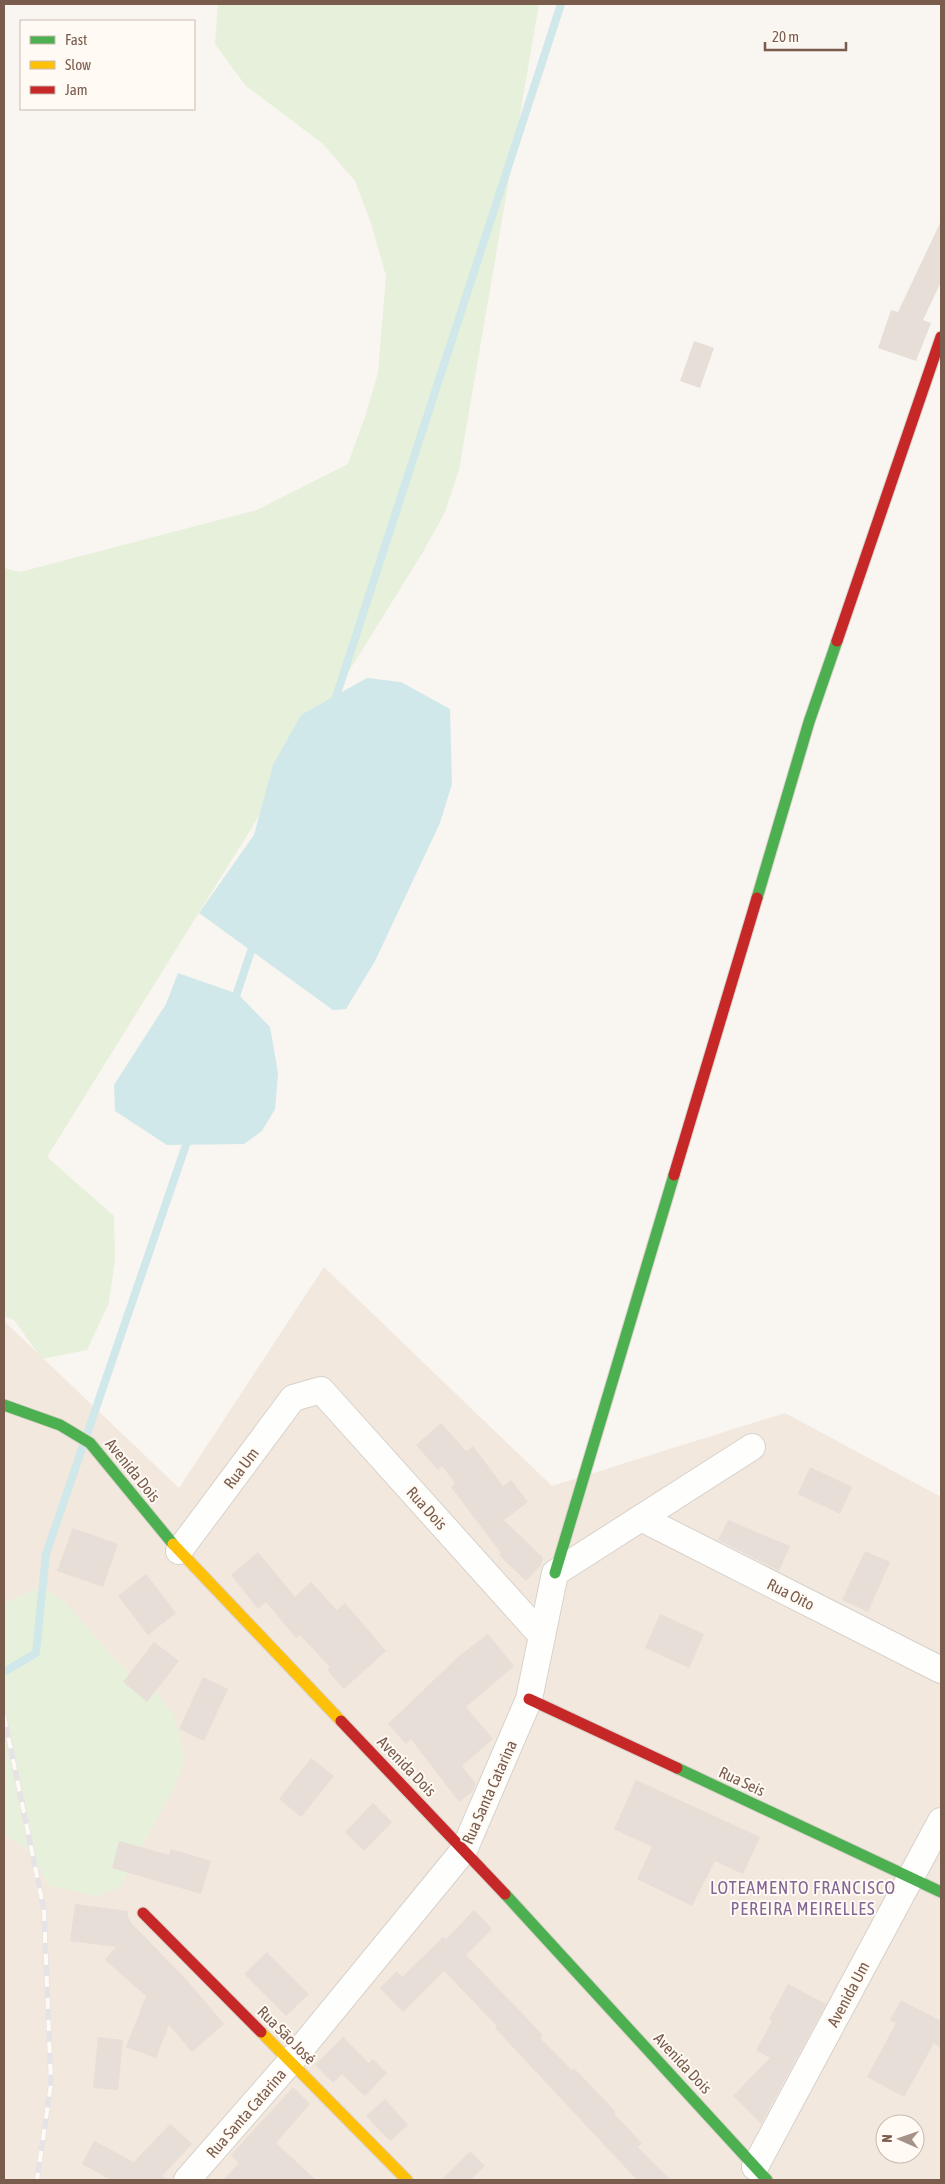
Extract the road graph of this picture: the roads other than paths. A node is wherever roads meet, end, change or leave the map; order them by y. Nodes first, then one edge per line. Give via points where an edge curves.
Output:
1 (941, 337) edge
2 (308, 1392) joint
3 (4, 1405) edge
4 (752, 1447) dead end
5 (641, 1518) junction
6 (179, 1551) junction
7 (555, 1573) junction
8 (542, 1636) junction
9 (941, 1670) edge
10 (529, 1699) junction
11 (941, 1821) edge
12 (464, 1850) junction
13 (911, 1877) junction
14 (941, 1892) edge
15 (143, 1914) dead end
16 (290, 2061) junction
17 (761, 2173) edge
18 (187, 2180) edge
19 (407, 2180) edge

1 - 7 street via 809,722
2 - 6 street, Rua Um via 293,1398
2 - 8 street, Rua Dois via 321,1390
3 - 6 street, Avenida Dois via 57,1422 90,1443
4 - 5 street
5 - 7 street
5 - 9 street, Rua Oito
6 - 12 street, Avenida Dois
7 - 8 street, Rua Santa Catarina
8 - 10 street, Rua Santa Catarina
10 - 12 street, Rua Santa Catarina
10 - 13 street, Rua Seis
11 - 13 street, Avenida Um
12 - 16 street, Rua Santa Catarina
12 - 17 street, Avenida Dois
13 - 14 street, Rua Seis
13 - 17 street, Avenida Um
15 - 16 street, Rua São José
16 - 18 street, Rua Santa Catarina
16 - 19 street, Rua São José

